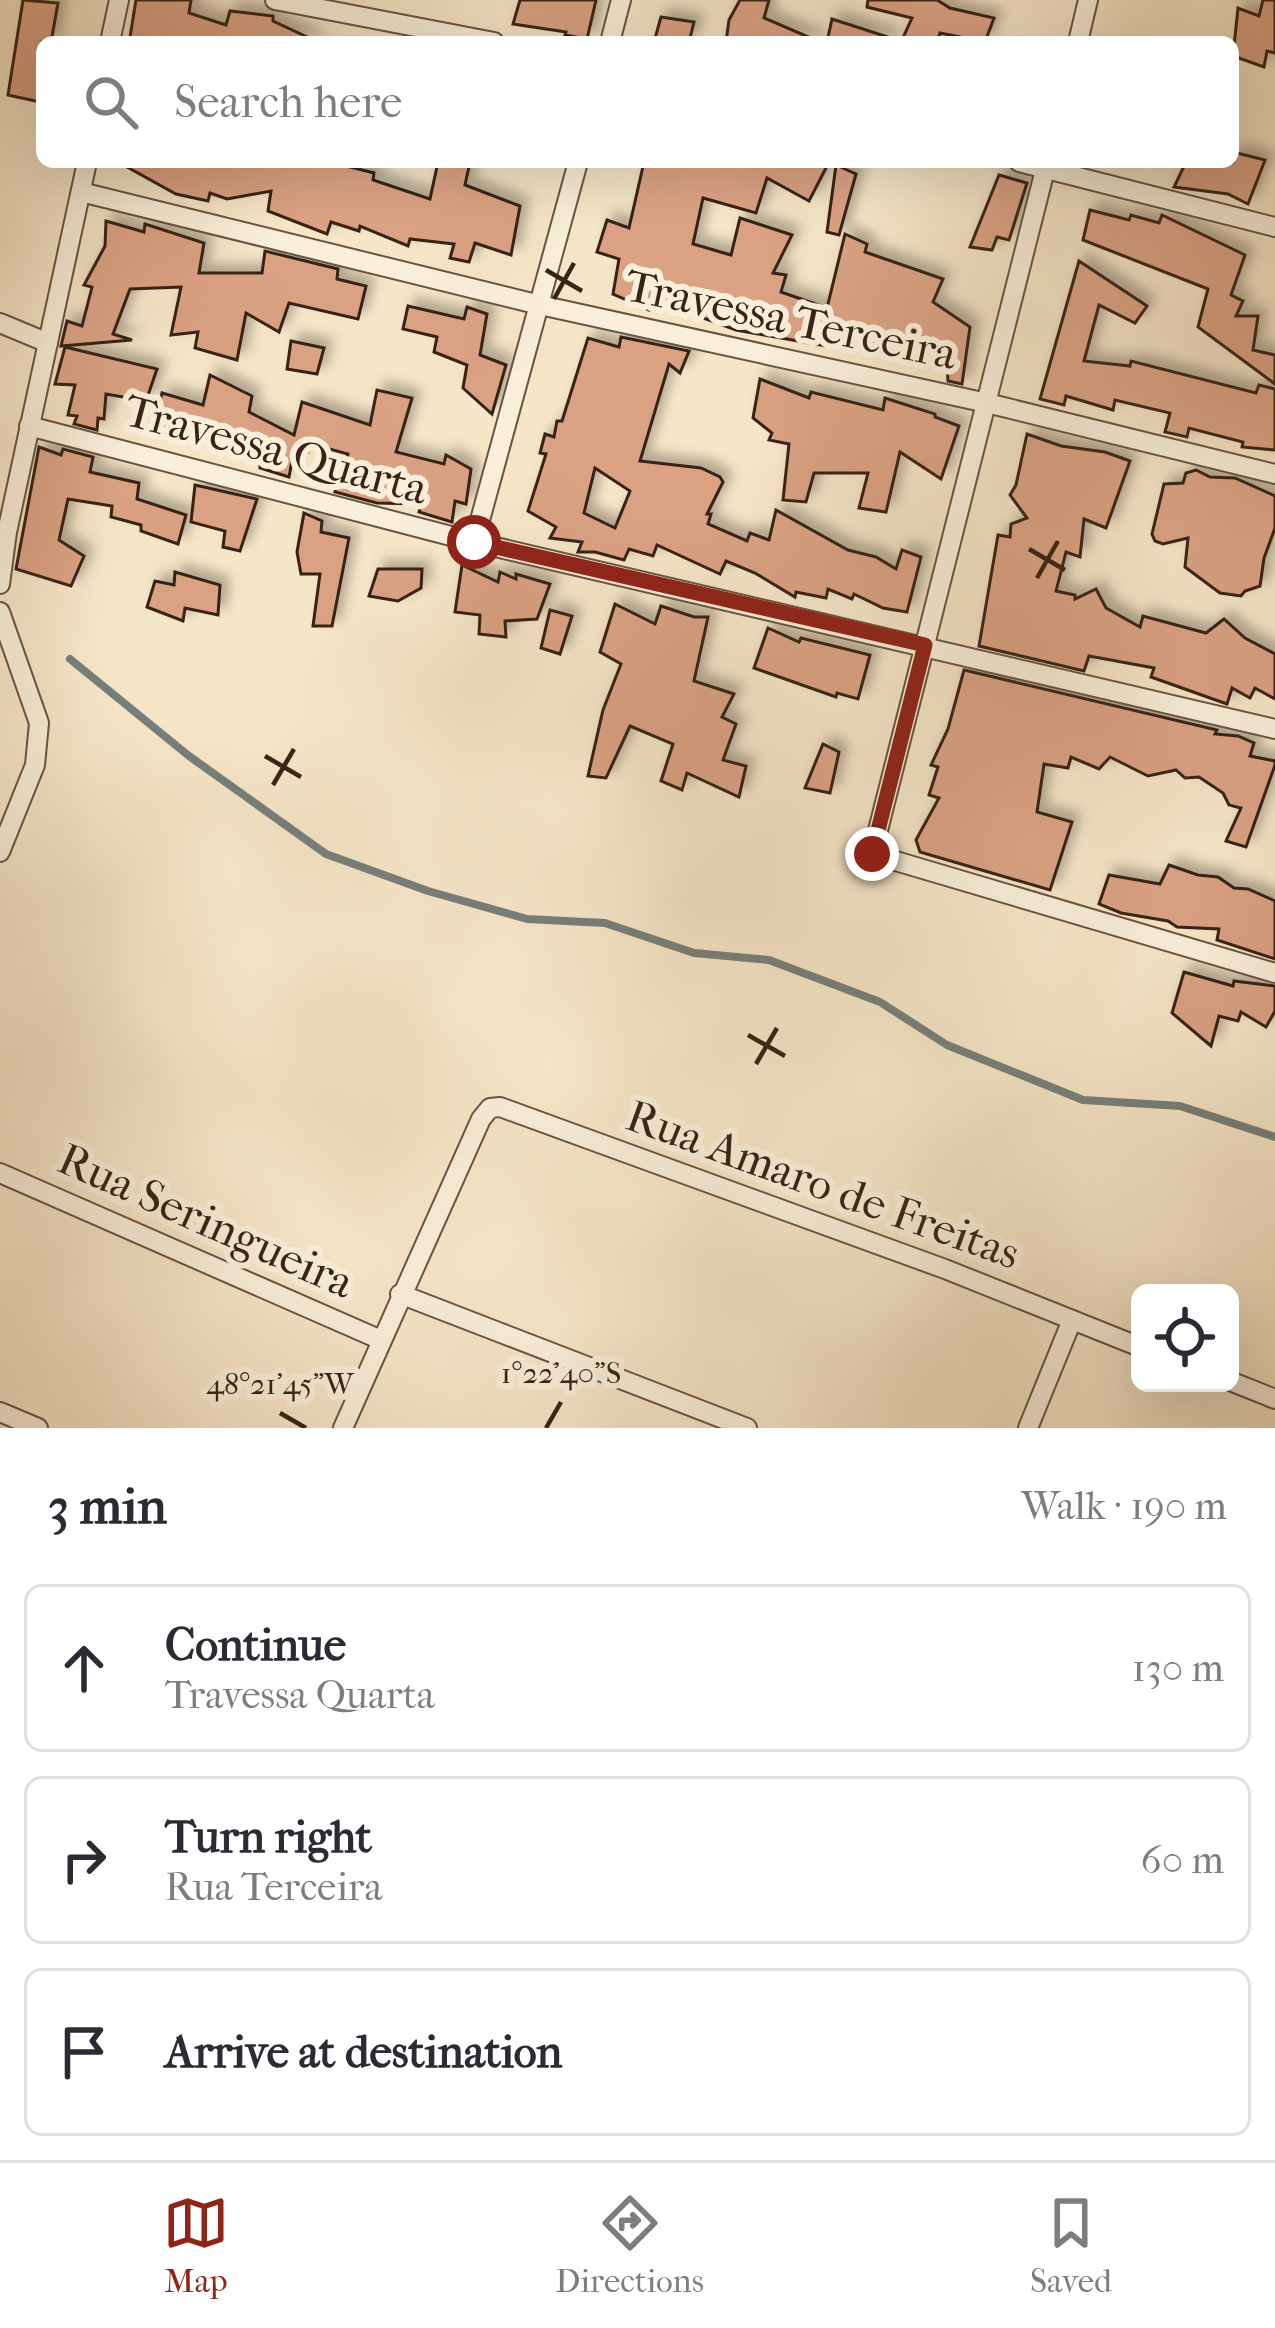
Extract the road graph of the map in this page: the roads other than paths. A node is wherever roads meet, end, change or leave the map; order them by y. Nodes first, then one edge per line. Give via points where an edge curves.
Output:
1 (119, 0) edge
2 (275, 0) edge
3 (621, 0) edge
4 (1088, 0) edge
5 (111, 36) edge
6 (463, 36) edge
7 (612, 36) edge
8 (1079, 36) edge
9 (86, 168) edge
10 (576, 168) edge
11 (1045, 168) edge
12 (1057, 168) edge
13 (81, 192) junction
14 (1275, 227) edge
15 (540, 305) junction
16 (0, 323) edge
17 (48, 343) junction
18 (986, 403) junction
19 (28, 425) junction
20 (1275, 474) edge
21 (474, 542) junction
22 (0, 584) edge
23 (0, 612) edge
24 (925, 645) junction
25 (1275, 729) edge
26 (0, 852) edge
27 (1275, 973) edge
28 (0, 1173) edge
29 (400, 1294) junction
30 (1072, 1320) junction
31 (381, 1340) junction
32 (1131, 1343) edge
33 (1239, 1385) edge
34 (1275, 1399) edge
35 (0, 1412) edge
36 (38, 1428) edge
37 (343, 1428) edge
38 (747, 1428) edge
39 (1028, 1428) edge

1 - 5 street
2 - 6 street
3 - 7 street
4 - 8 street
9 - 13 street
10 - 15 street
11 - 18 street
12 - 14 street
13 - 15 street, Travessa Terceira
13 - 17 street
15 - 18 street, Travessa Terceira
15 - 21 street
16 - 17 street
17 - 19 street
18 - 20 street, Travessa Terceira
18 - 24 street
19 - 21 street, Travessa Quarta
19 - 22 street
21 - 24 street, Travessa Quarta
23 - 26 street via 39,723 35,765
24 - 25 street, Travessa Quarta
24 - 27 street via 872,854
28 - 31 street, Rua Seringueira
29 - 30 street, Rua Amaro de Freitas via 481,1119 500,1107
29 - 31 street
29 - 38 street
30 - 32 street, Rua Amaro de Freitas
30 - 39 street
31 - 37 street
33 - 34 street
35 - 36 street

